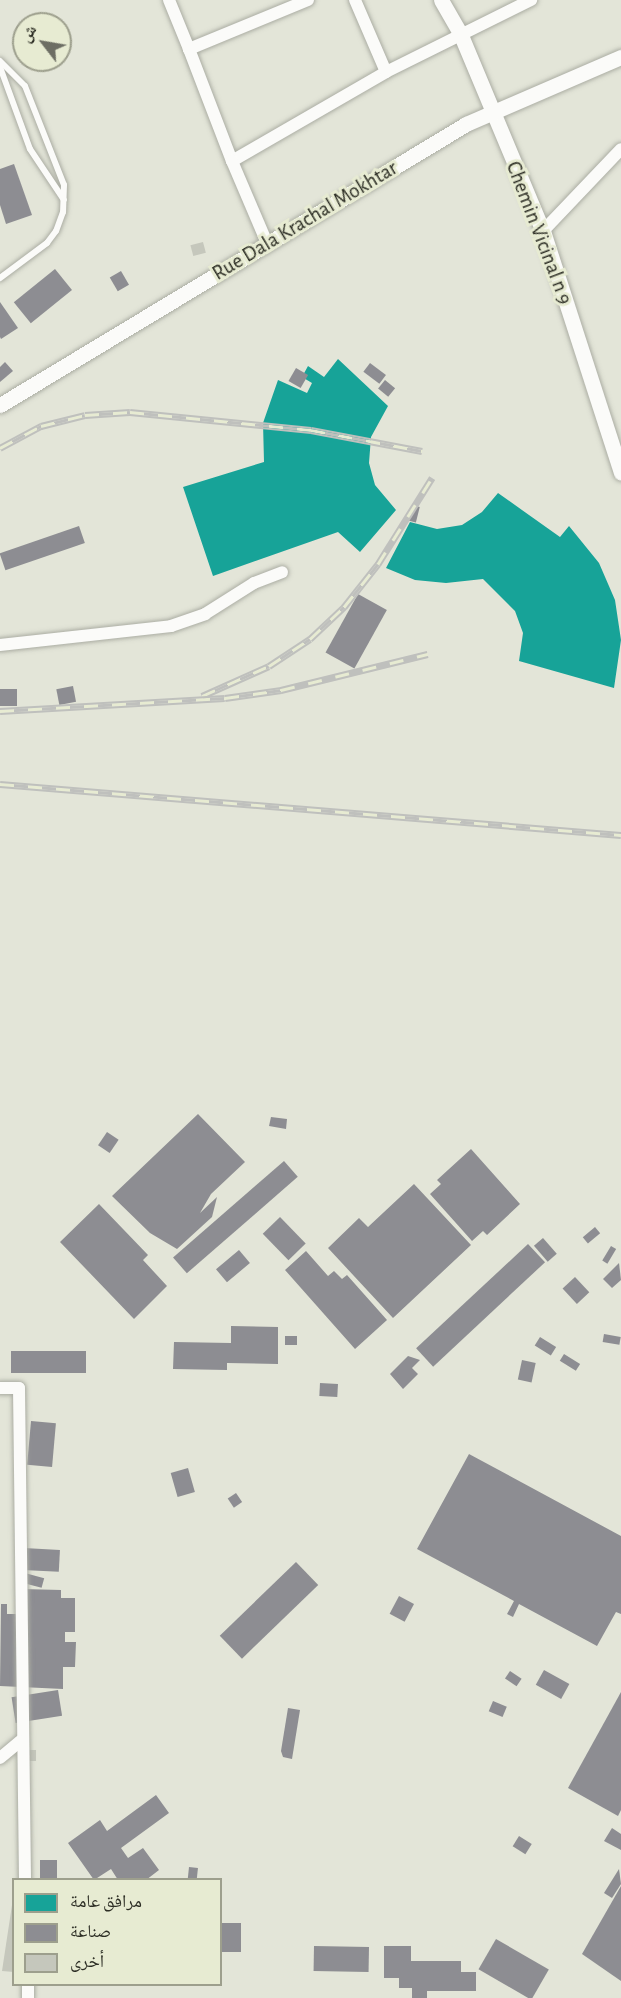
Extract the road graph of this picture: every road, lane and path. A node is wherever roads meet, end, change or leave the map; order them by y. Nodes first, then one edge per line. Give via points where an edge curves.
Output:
1 (169, 0) edge
2 (308, 0) edge
3 (354, 0) edge
4 (441, 0) edge
5 (531, 0) edge
6 (516, 3) edge
7 (460, 33) junction
8 (189, 49) junction
9 (621, 57) edge
10 (0, 61) edge
11 (0, 67) edge
12 (386, 72) junction
13 (492, 114) junction
14 (621, 149) edge
15 (232, 161) junction
16 (64, 200) junction
17 (543, 231) junction
18 (267, 243) junction
19 (0, 278) edge
20 (0, 405) edge
21 (621, 472) edge
22 (282, 572) dead end
23 (0, 645) edge
24 (0, 1388) edge
25 (20, 1741) junction
26 (0, 1758) edge
27 (25, 1878) edge

1 - 8 street
2 - 8 street
3 - 12 street
4 - 7 street, Chemin Vicinal n 9
5 - 6 street
6 - 7 street
7 - 12 street
7 - 13 street, Chemin Vicinal n 9
8 - 15 street
9 - 13 street, Rue Dala Krachal Mokhtar
10 - 16 lane via 25,86 60,168
11 - 16 lane via 30,149
12 - 15 street
13 - 17 street, Chemin Vicinal n 9
13 - 18 street, Rue Dala Krachal Mokhtar via 466,124
14 - 17 street
15 - 18 street
16 - 19 lane via 56,231
17 - 21 street, Chemin Vicinal n 9
18 - 20 street, Rue Dala Krachal Mokhtar
22 - 23 street via 254,583 205,614 171,626
24 - 25 street via 19,1388
25 - 26 street
25 - 27 street

